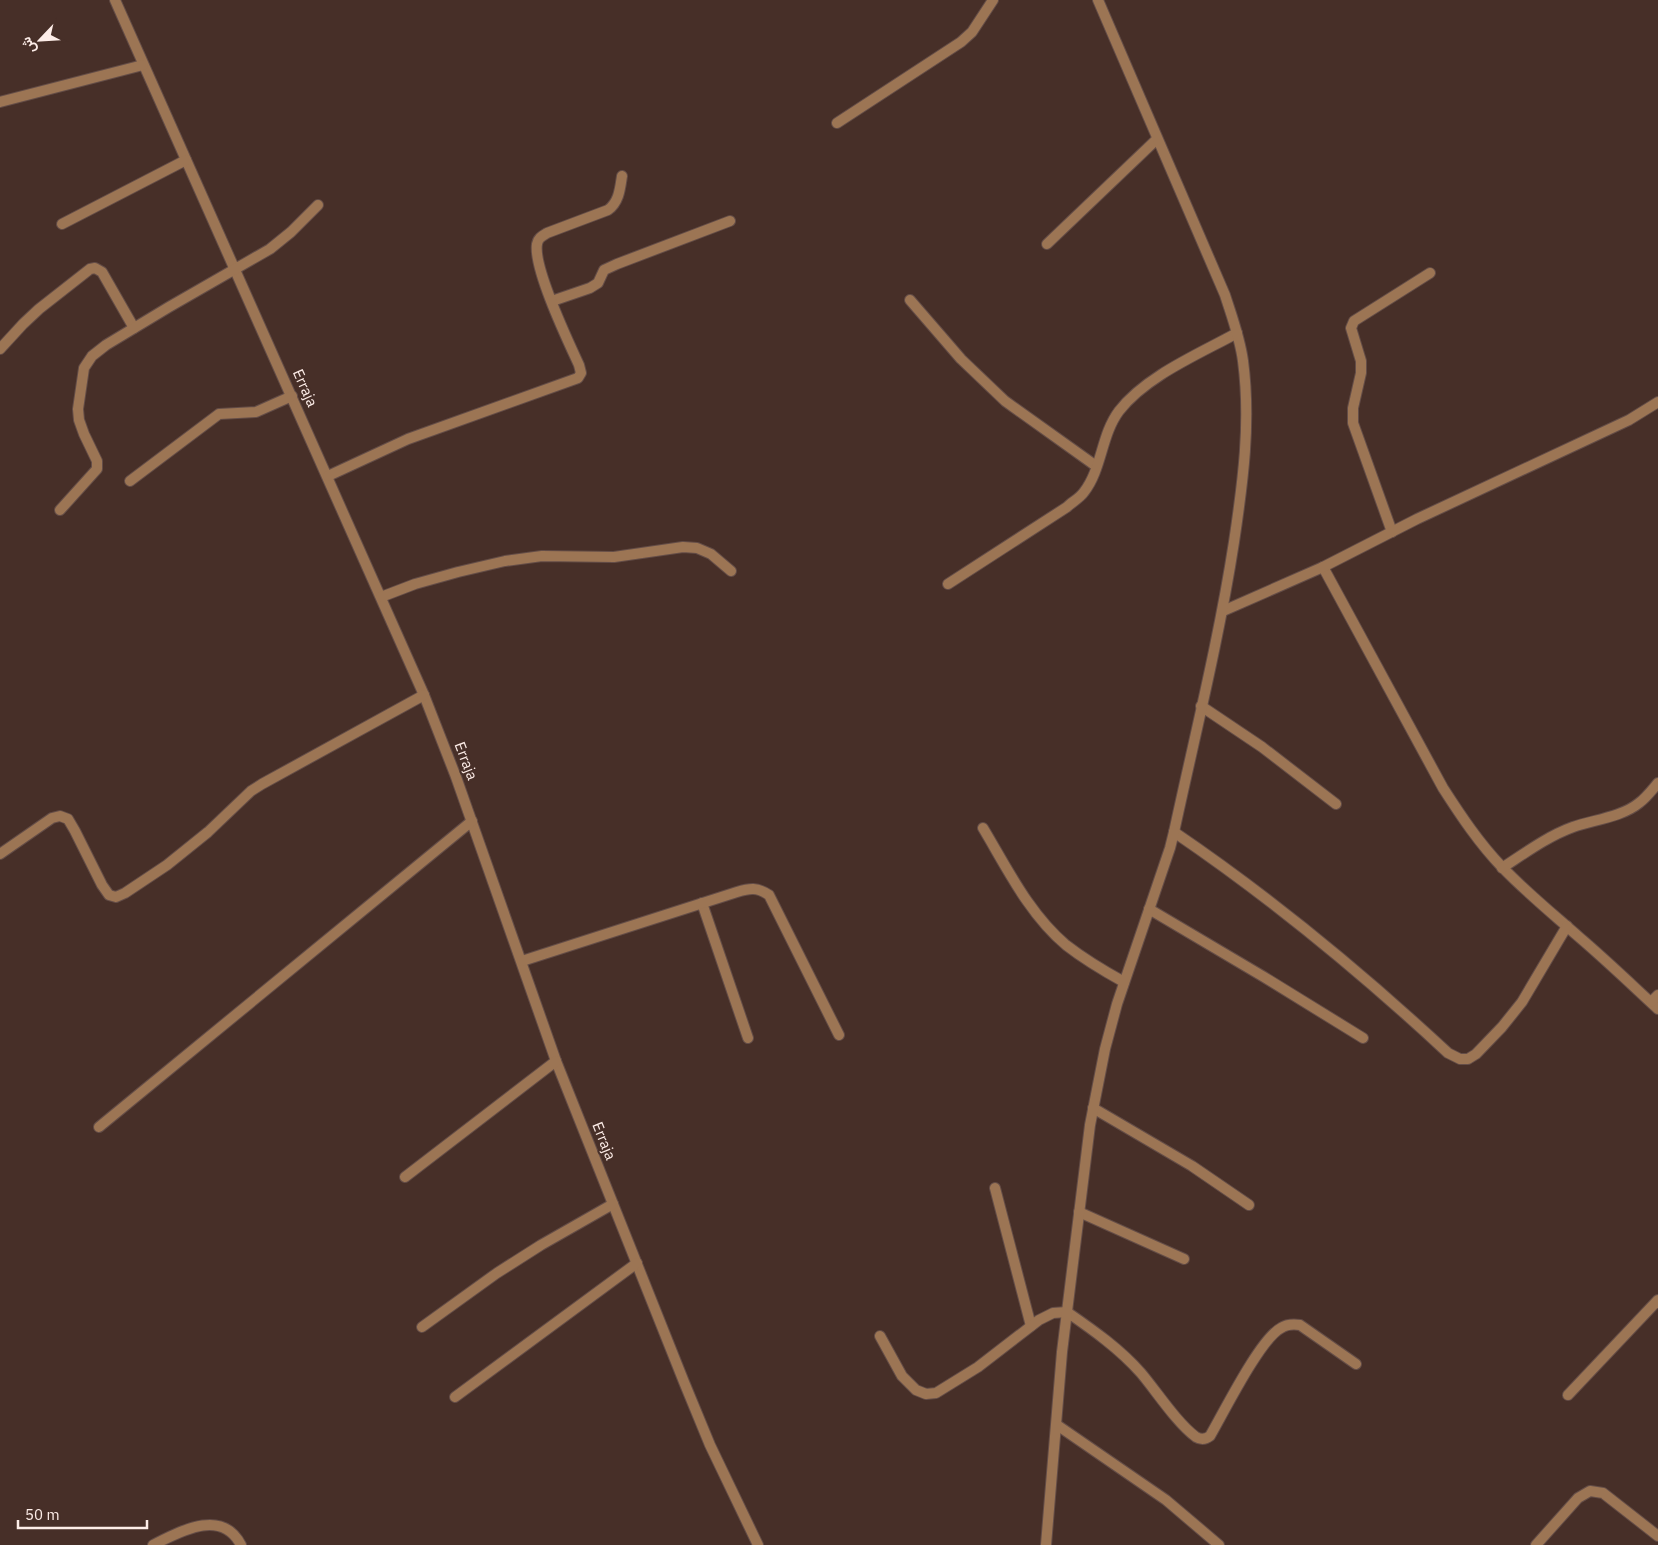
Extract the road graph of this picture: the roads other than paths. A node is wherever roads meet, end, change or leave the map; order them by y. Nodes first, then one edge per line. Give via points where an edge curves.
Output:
1 (115, 0) edge
2 (993, 0) edge
3 (1098, 0) edge
4 (143, 65) junction
5 (0, 102) edge
6 (837, 123) dead end
7 (1157, 138) junction
8 (186, 160) junction
9 (622, 176) dead end
10 (318, 205) dead end
11 (730, 221) dead end
12 (62, 224) dead end
13 (1047, 244) dead end
14 (236, 270) junction
15 (1430, 273) dead end
16 (910, 300) dead end
17 (552, 301) junction
18 (134, 328) junction
19 (1237, 333) junction
20 (0, 349) edge
21 (292, 396) junction
22 (1658, 402) edge
23 (1096, 466) junction
24 (328, 476) junction
25 (130, 481) dead end
26 (60, 510) dead end
27 (1392, 532) junction
28 (1323, 567) junction
29 (731, 571) dead end
30 (948, 584) dead end
31 (381, 597) junction
32 (1223, 611) junction
33 (424, 695) junction
34 (1202, 706) junction
35 (1658, 784) edge
36 (1336, 804) dead end
37 (472, 821) junction
38 (983, 828) dead end
39 (1174, 832) junction
40 (0, 854) edge
41 (1502, 868) junction
42 (702, 903) junction
43 (1149, 909) junction
44 (1567, 926) junction
45 (522, 961) junction
46 (1124, 982) junction
47 (1656, 1002) edge
48 (839, 1035) dead end
49 (748, 1038) dead end
50 (1362, 1038) dead end
51 (556, 1060) junction
52 (1093, 1108) junction
53 (99, 1127) dead end
54 (405, 1177) dead end
55 (995, 1188) dead end
56 (613, 1204) junction
57 (1249, 1205) dead end
58 (1079, 1212) junction
59 (1184, 1258) dead end
60 (637, 1263) junction
61 (1658, 1300) edge
62 (1067, 1312) junction
63 (1030, 1326) junction
64 (422, 1327) dead end
65 (880, 1336) dead end
66 (1356, 1364) dead end
67 (1568, 1395) dead end
68 (455, 1397) dead end
69 (1057, 1425) junction
70 (1658, 1536) edge
71 (153, 1545) edge
72 (241, 1545) edge
73 (758, 1545) edge
74 (1046, 1545) edge
75 (1219, 1545) edge
76 (1536, 1545) edge

1 - 4 street, Erraja
2 - 6 street via 972,32 961,42
3 - 7 street
4 - 5 street
4 - 8 street, Erraja
7 - 13 street
7 - 19 street via 1226,295
8 - 12 street
8 - 14 street, Erraja
9 - 17 street via 619,195 608,210 539,239 540,263
10 - 14 street via 270,249
11 - 17 street via 617,264 604,270 598,283 590,288
14 - 18 street
14 - 21 street, Erraja
15 - 27 street via 1365,312 1351,328 1361,361 1353,423
16 - 23 street via 1005,402
17 - 24 street via 579,365 581,374 578,378 408,439
18 - 20 street via 102,272 95,268 39,309
18 - 26 street via 92,356 84,368 79,420 97,461 97,469
19 - 23 street via 1163,374 1136,394 1118,412
19 - 32 street via 1246,392 1246,434 1242,487
21 - 24 street, Erraja
21 - 25 street via 256,412 218,414
22 - 27 street via 1607,430
23 - 30 street via 1083,494
24 - 31 street, Erraja
27 - 28 street
28 - 32 street
28 - 41 street via 1443,788
29 - 31 street via 711,554 697,548 598,558 542,556 458,572
31 - 33 street, Erraja
32 - 34 street
33 - 37 street, Erraja
33 - 40 street via 251,791 167,865 116,897 105,890 75,830 68,819 60,816 52,818
34 - 36 street via 1262,746
34 - 39 street
35 - 41 street via 1632,808 1564,831
37 - 45 street, Erraja
37 - 53 street
38 - 46 street via 1018,888 1044,923 1065,944
39 - 43 street
39 - 44 street via 1231,871 1369,981 1448,1053 1460,1059 1476,1054 1517,1008
41 - 44 street
42 - 45 street
42 - 48 street via 752,888 761,889 769,895
42 - 49 street
43 - 46 street
43 - 50 street
44 - 47 street
45 - 51 street, Erraja
46 - 52 street
51 - 54 street
51 - 56 street, Erraja
52 - 57 street via 1192,1166
52 - 58 street
55 - 63 street
56 - 60 street, Erraja
56 - 64 street via 497,1273
58 - 59 street
58 - 62 street
60 - 68 street
60 - 73 street, Erraja via 706,1436
61 - 67 street
62 - 63 street via 1053,1313
62 - 66 street via 1126,1358 1183,1424 1202,1439 1210,1436 1252,1362 1281,1328 1300,1325
62 - 69 street
63 - 65 street via 978,1367 936,1393 926,1394 916,1390 902,1376
69 - 74 street
69 - 75 street via 1166,1500
70 - 76 street via 1603,1493 1590,1491 1578,1498
71 - 72 street via 206,1524 226,1528

